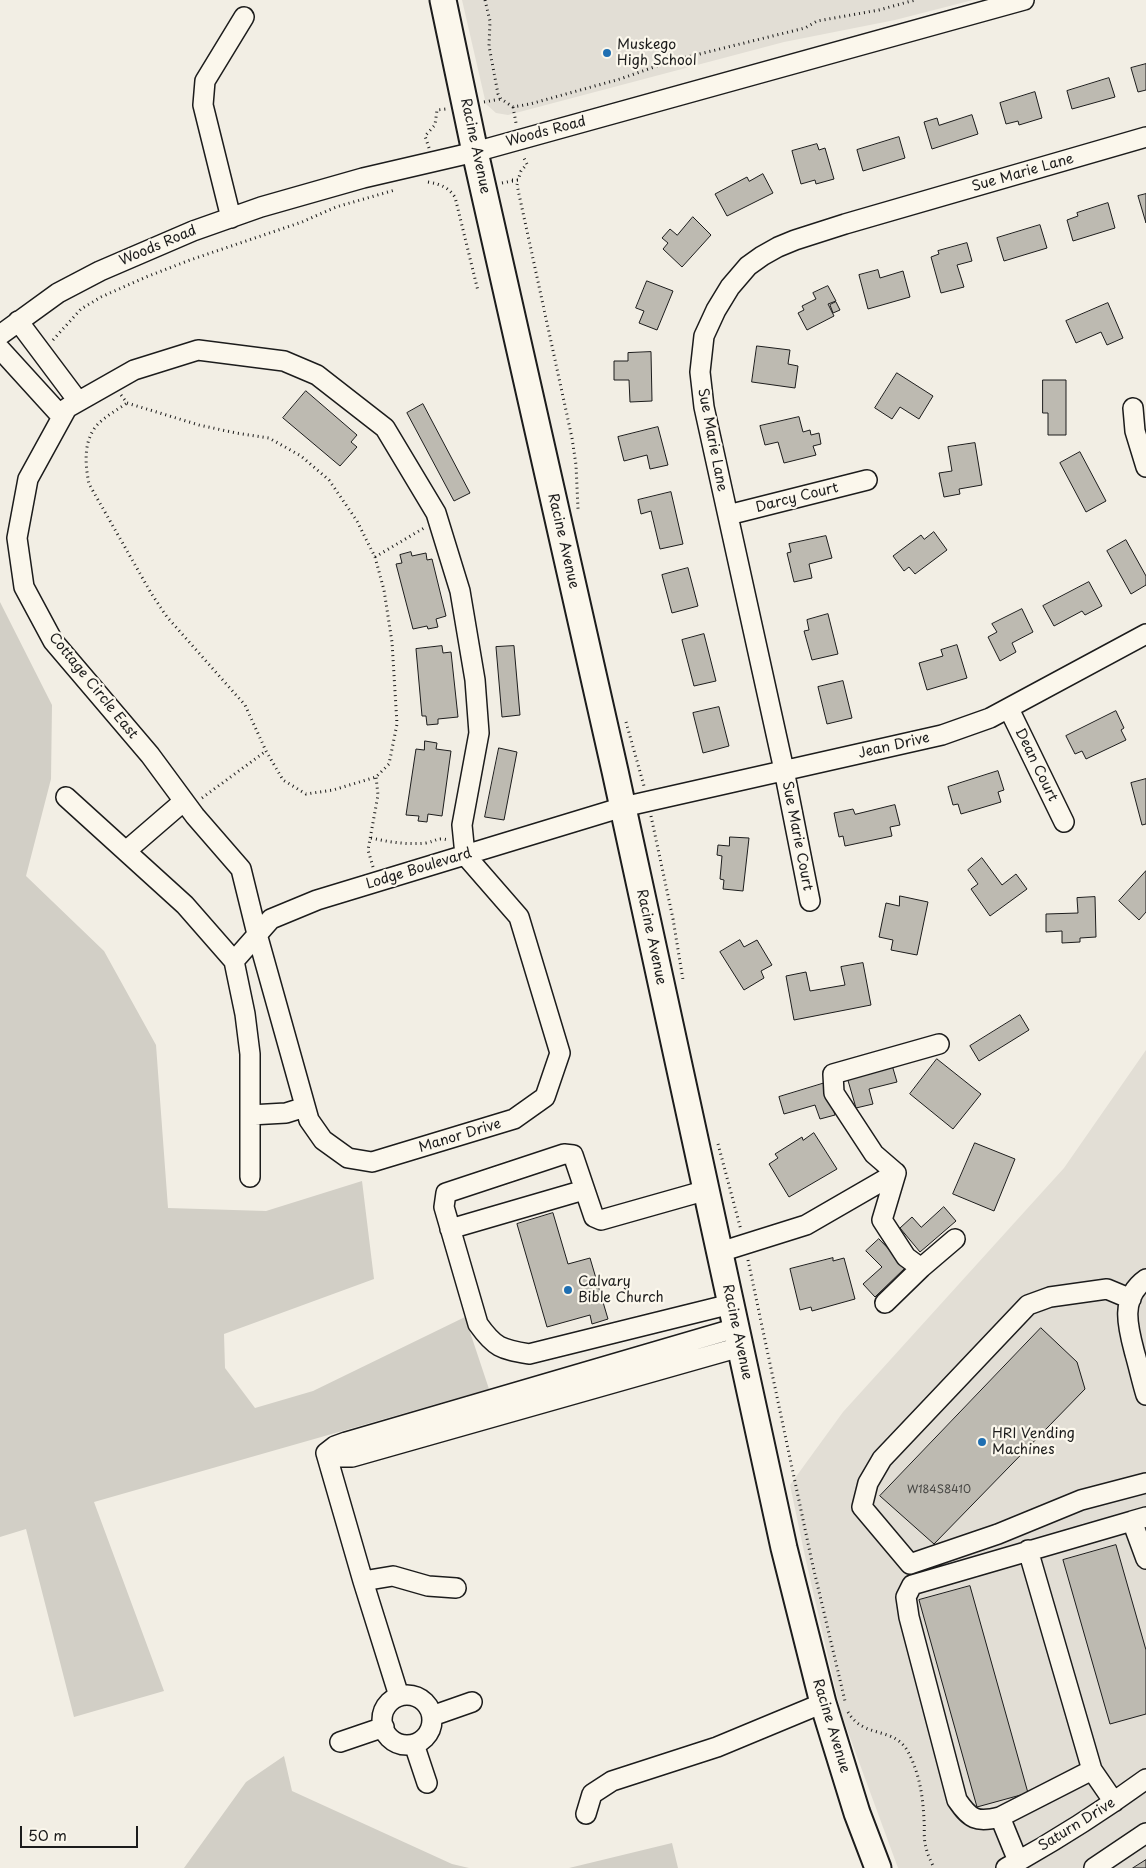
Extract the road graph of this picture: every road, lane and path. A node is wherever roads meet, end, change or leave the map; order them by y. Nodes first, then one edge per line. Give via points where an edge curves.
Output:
1 (443, 0) edge
2 (485, 0) edge
3 (915, 0) edge
4 (1024, 0) edge
5 (244, 17) dead end
6 (501, 99) junction
7 (494, 101) dead end
8 (513, 107) junction
9 (443, 110) dead end
10 (514, 112) dead end
11 (1146, 137) edge
12 (427, 142) dead end
13 (475, 152) junction
14 (524, 159) dead end
15 (512, 180) dead end
16 (518, 180) junction
17 (422, 182) dead end
18 (403, 188) dead end
19 (460, 196) dead end
20 (455, 197) junction
21 (231, 218) junction
22 (478, 291) dead end
23 (18, 321) junction
24 (0, 334) edge
25 (51, 342) dead end
26 (0, 349) edge
27 (111, 383) junction
28 (126, 403) junction
29 (1133, 408) dead end
30 (69, 409) junction
31 (1146, 467) edge
32 (867, 480) dead end
33 (578, 511) dead end
34 (728, 515) junction
35 (438, 520) junction
36 (375, 557) junction
37 (1146, 634) edge
38 (1009, 708) junction
39 (625, 718) dead end
40 (266, 751) junction
41 (784, 770) junction
42 (376, 777) junction
43 (643, 781) dead end
44 (66, 797) dead end
45 (186, 804) junction
46 (623, 807) junction
47 (1064, 822) dead end
48 (654, 829) dead end
49 (371, 838) junction
50 (126, 851) junction
51 (460, 857) junction
52 (377, 882) junction
53 (810, 901) dead end
54 (257, 934) junction
55 (234, 961) junction
56 (683, 982) dead end
57 (939, 1044) dead end
58 (305, 1107) junction
59 (250, 1115) junction
60 (717, 1140) dead end
61 (896, 1173) junction
62 (250, 1177) dead end
63 (584, 1190) junction
64 (707, 1190) junction
65 (450, 1229) junction
66 (955, 1239) dead end
67 (744, 1244) junction
68 (720, 1252) junction
69 (921, 1268) junction
70 (1146, 1279) edge
71 (1131, 1298) junction
72 (885, 1303) dead end
73 (731, 1304) junction
74 (738, 1338) junction
75 (1146, 1395) edge
76 (1146, 1483) edge
77 (1139, 1519) edge
78 (1028, 1550) junction
79 (1146, 1559) edge
80 (363, 1581) junction
81 (456, 1588) dead end
82 (399, 1696) junction
83 (472, 1702) dead end
84 (834, 1702) junction
85 (847, 1711) dead end
86 (432, 1716) junction
87 (384, 1728) junction
88 (340, 1742) dead end
89 (414, 1744) junction
90 (1092, 1770) junction
91 (1146, 1779) edge
92 (427, 1783) dead end
93 (1114, 1802) junction
94 (586, 1814) dead end
95 (1000, 1817) junction
96 (1146, 1833) edge
97 (1012, 1864) edge
98 (878, 1868) edge
99 (934, 1868) edge
100 (1094, 1868) edge

1 - 13 main road, Racine Avenue
2 - 6 path via 490,21 491,63
3 - 8 path via 817,21 805,28 671,61
4 - 13 street, Woods Road
5 - 21 street via 205,81 203,105
6 - 7 path
6 - 8 path
8 - 10 path
9 - 12 path via 438,110 435,125 425,136
11 - 34 street, Sue Marie Lane via 795,240 748,266 730,286 704,336 700,372 712,452
13 - 21 street, Woods Road via 363,178
13 - 46 main road, Racine Avenue
14 - 16 path via 527,164
15 - 16 path
16 - 33 path via 572,438
17 - 20 path via 440,182
18 - 25 path via 336,207 146,277 81,309
19 - 20 path
20 - 22 path
21 - 23 street, Woods Road via 100,271 58,293
23 - 24 street, Woods Road
23 - 30 street
26 - 30 street
27 - 28 path
27 - 30 street
27 - 35 street via 134,370 198,350 284,360 317,375 385,428
28 - 36 path via 199,425 269,438 301,456 329,480
28 - 40 path via 98,425 88,441 86,467 89,484 166,617 245,705
29 - 31 street
30 - 45 street, Cottage Circle East via 28,479 17,538 24,587 53,641 150,755
32 - 34 street, Darcy Court
34 - 41 street, Sue Marie Lane
35 - 36 path
35 - 51 street via 460,591 475,680 479,733 462,825
36 - 42 path via 392,642 398,724 389,764
37 - 38 street, Jean Drive
38 - 41 street, Jean Drive via 942,735
38 - 47 street, Dean Court
39 - 43 path
40 - 42 path via 283,780 306,794
40 - 45 path
41 - 46 street, Jean Drive
41 - 53 street, Sue Marie Court
42 - 49 path via 378,795
44 - 50 street
45 - 50 street
45 - 54 street, Cottage Circle East via 241,869
46 - 51 street, Lodge Boulevard
46 - 64 main road, Racine Avenue
48 - 56 path
49 - 51 path via 394,843 427,843 440,838 450,841
49 - 52 path via 368,850
50 - 55 street via 185,905
51 - 52 street, Lodge Boulevard
51 - 58 street, Manor Drive via 519,917 560,1053 545,1097 514,1119 372,1162 348,1158 323,1140 309,1120
52 - 54 street, Lodge Boulevard via 317,900 271,919
54 - 55 street, Lodge Boulevard
54 - 58 street, Manor Drive
55 - 59 street via 250,1054
57 - 61 street via 833,1074 834,1093 874,1154
58 - 59 street via 286,1113
59 - 62 street
60 - 67 path
61 - 67 street via 806,1225
61 - 69 street via 882,1220 906,1257
63 - 64 street via 594,1217 602,1220
63 - 65 street
63 - 65 street via 573,1155 564,1154 446,1193 444,1207
64 - 68 main road, Racine Avenue
65 - 73 street via 478,1324 489,1339 504,1349 529,1354
66 - 69 street
67 - 68 street
67 - 84 path via 810,1553
68 - 73 main road, Racine Avenue
69 - 72 street
70 - 71 street
71 - 75 street via 1127,1322
71 - 76 street via 1108,1289 1050,1298 1028,1305 882,1459 868,1483 862,1507 910,1564 998,1534 1080,1500
73 - 74 main road, Racine Avenue
74 - 80 street via 335,1446 326,1453
74 - 84 main road, Racine Avenue via 784,1548
77 - 78 street
77 - 79 street
78 - 90 street
78 - 95 street via 912,1585 906,1597 908,1617 957,1800 968,1816 984,1821
80 - 81 street via 393,1576 428,1586
80 - 82 street
82 - 86 street via 422,1700
82 - 87 street via 386,1707
83 - 86 street
84 - 94 street via 717,1747 612,1781 592,1794
84 - 98 main road, Racine Avenue via 858,1813
85 - 99 path via 853,1721 865,1729 894,1737 906,1748 917,1772 923,1801 925,1846
86 - 89 street via 428,1735
87 - 88 street
87 - 89 street via 397,1743
89 - 92 street
90 - 93 street
90 - 95 street
91 - 93 street, Saturn Drive
93 - 97 street, Saturn Drive via 1060,1838
95 - 97 street
96 - 100 street

